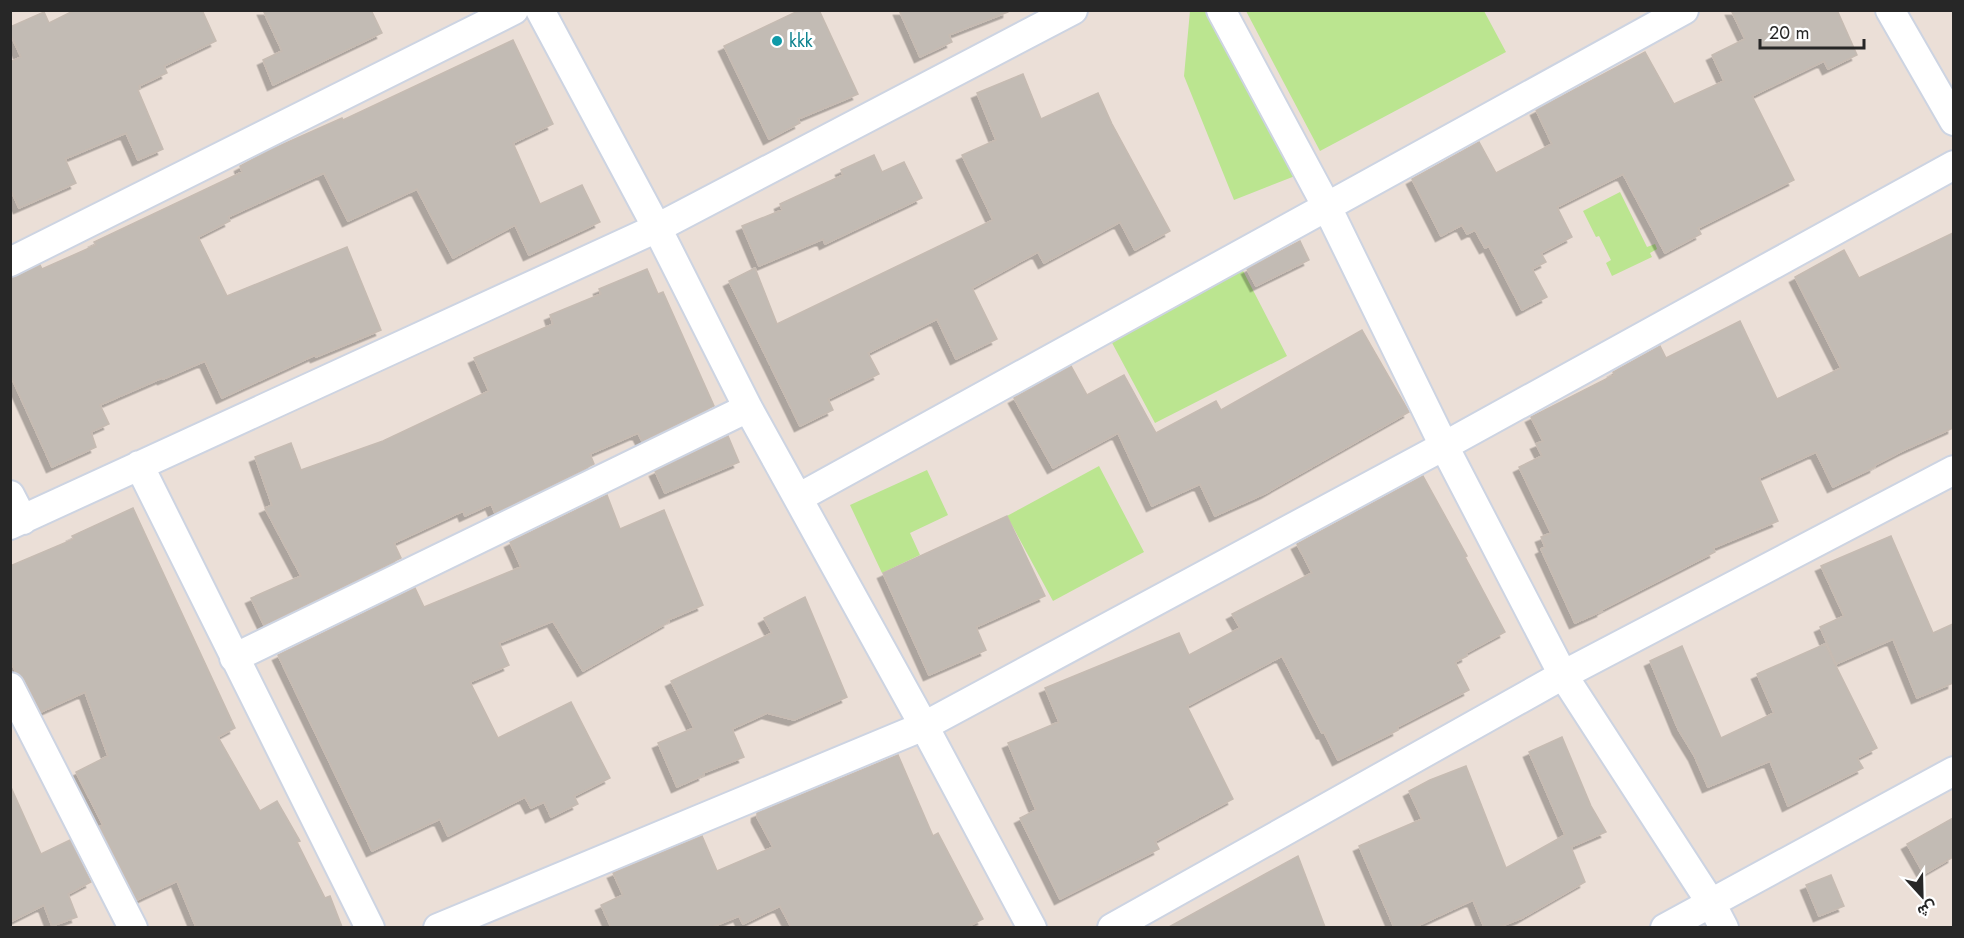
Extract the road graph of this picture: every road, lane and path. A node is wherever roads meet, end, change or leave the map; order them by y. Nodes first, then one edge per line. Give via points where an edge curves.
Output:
1 (514, 10) edge
2 (540, 10) edge
3 (1073, 10) edge
4 (1221, 10) edge
5 (1684, 10) edge
6 (1890, 10) edge
7 (1953, 121) edge
8 (1953, 165) edge
9 (1327, 207) junction
10 (657, 228) junction
11 (10, 262) edge
12 (748, 408) junction
13 (1444, 446) junction
14 (139, 465) junction
15 (1953, 470) edge
16 (798, 498) junction
17 (15, 513) edge
18 (234, 658) junction
19 (1563, 675) junction
20 (10, 687) edge
21 (924, 726) junction
22 (1953, 771) edge
23 (1717, 915) edge
24 (133, 927) edge
25 (370, 927) edge
26 (438, 927) edge
27 (1032, 927) edge
28 (1112, 927) edge
29 (1665, 927) edge

1 - 11 street
2 - 10 street
3 - 10 street
4 - 9 street
5 - 9 street
6 - 7 street
8 - 13 street
9 - 13 street
9 - 16 street
10 - 12 street
10 - 14 street
12 - 16 street
12 - 18 street
13 - 19 street
13 - 21 street
14 - 17 street
14 - 18 street
15 - 19 street
16 - 21 street
18 - 25 street
19 - 23 street
19 - 28 street
20 - 24 street
21 - 26 street
21 - 27 street
22 - 23 street
23 - 29 street

